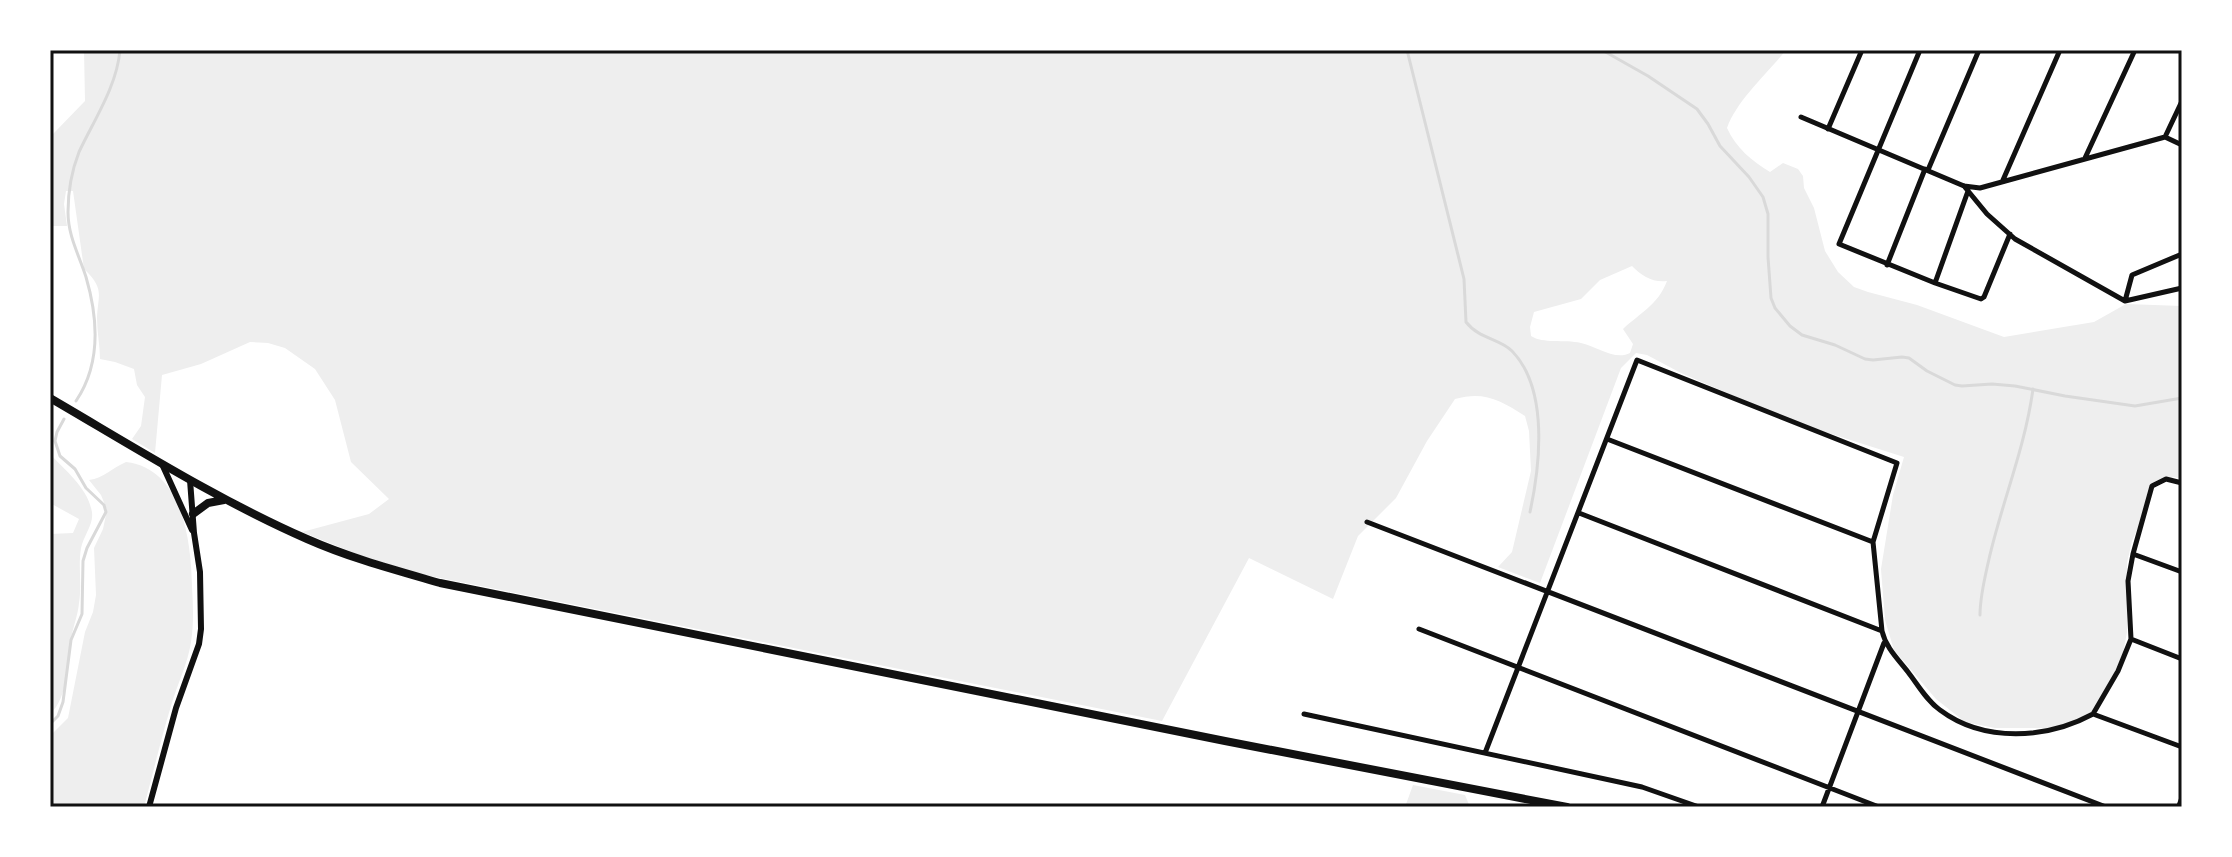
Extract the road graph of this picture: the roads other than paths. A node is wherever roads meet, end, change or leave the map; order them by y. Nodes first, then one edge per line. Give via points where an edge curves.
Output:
1 (1862, 50) edge
2 (1920, 50) edge
3 (1979, 50) edge
4 (2060, 50) edge
5 (2135, 50) edge
6 (2182, 101) edge
7 (1801, 117) dead end
8 (1828, 129) junction
9 (2165, 137) junction
10 (2182, 145) edge
11 (1877, 149) junction
12 (2085, 159) junction
13 (1926, 170) junction
14 (2002, 181) junction
15 (1966, 188) junction
16 (2010, 234) junction
17 (2182, 254) edge
18 (1887, 265) junction
19 (1935, 283) junction
20 (2182, 288) edge
21 (2125, 301) junction
22 (50, 398) edge
23 (1607, 439) junction
24 (161, 463) junction
25 (190, 480) junction
26 (2182, 483) edge
27 (227, 499) junction
28 (1579, 513) junction
29 (193, 514) junction
30 (1367, 522) dead end
31 (194, 533) junction
32 (1873, 542) junction
33 (2133, 554) junction
34 (2182, 572) edge
35 (1549, 591) junction
36 (1419, 629) dead end
37 (1882, 631) junction
38 (2131, 639) junction
39 (1885, 643) junction
40 (2182, 659) edge
41 (1519, 668) junction
42 (1860, 710) junction
43 (1304, 714) dead end
44 (2093, 714) junction
45 (2182, 747) edge
46 (1485, 753) junction
47 (1829, 788) junction
48 (2182, 799) edge
49 (149, 807) edge
50 (1567, 807) edge
51 (1699, 807) edge
52 (1822, 807) edge
53 (1879, 807) edge
54 (2106, 807) edge
55 (2179, 807) edge

1 - 8 street
2 - 11 street
3 - 13 street
4 - 14 street
5 - 12 street
6 - 9 street
7 - 8 street
8 - 11 street
9 - 10 street
9 - 12 street
11 - 13 street
11 - 18 street via 1839,244
12 - 14 street
13 - 15 street
13 - 18 street
14 - 15 street
15 - 16 street
15 - 19 street
16 - 19 street via 1981,299
16 - 21 street
17 - 21 street via 2132,275
18 - 19 street
20 - 21 street
22 - 24 main road
23 - 28 street
23 - 32 street
23 - 32 street via 1637,360 1897,463
24 - 25 main road
24 - 31 street
25 - 27 main road
25 - 29 street
26 - 33 street via 2166,479 2152,486
27 - 29 main road via 208,503
27 - 50 main road via 308,540 440,583
28 - 35 street
28 - 37 street
29 - 31 street
30 - 35 street
31 - 49 street via 201,596 199,644
32 - 37 street
33 - 34 street
33 - 38 street via 2128,581
35 - 41 street
35 - 42 street
36 - 41 street
37 - 39 street
38 - 40 street
38 - 44 street
39 - 42 street
39 - 44 street via 1927,698 1966,726 2022,734 2059,729
41 - 46 street
41 - 47 street
42 - 47 street
42 - 54 street
43 - 46 street
44 - 45 street
46 - 51 street via 1642,787
47 - 52 street
47 - 53 street
48 - 55 street

